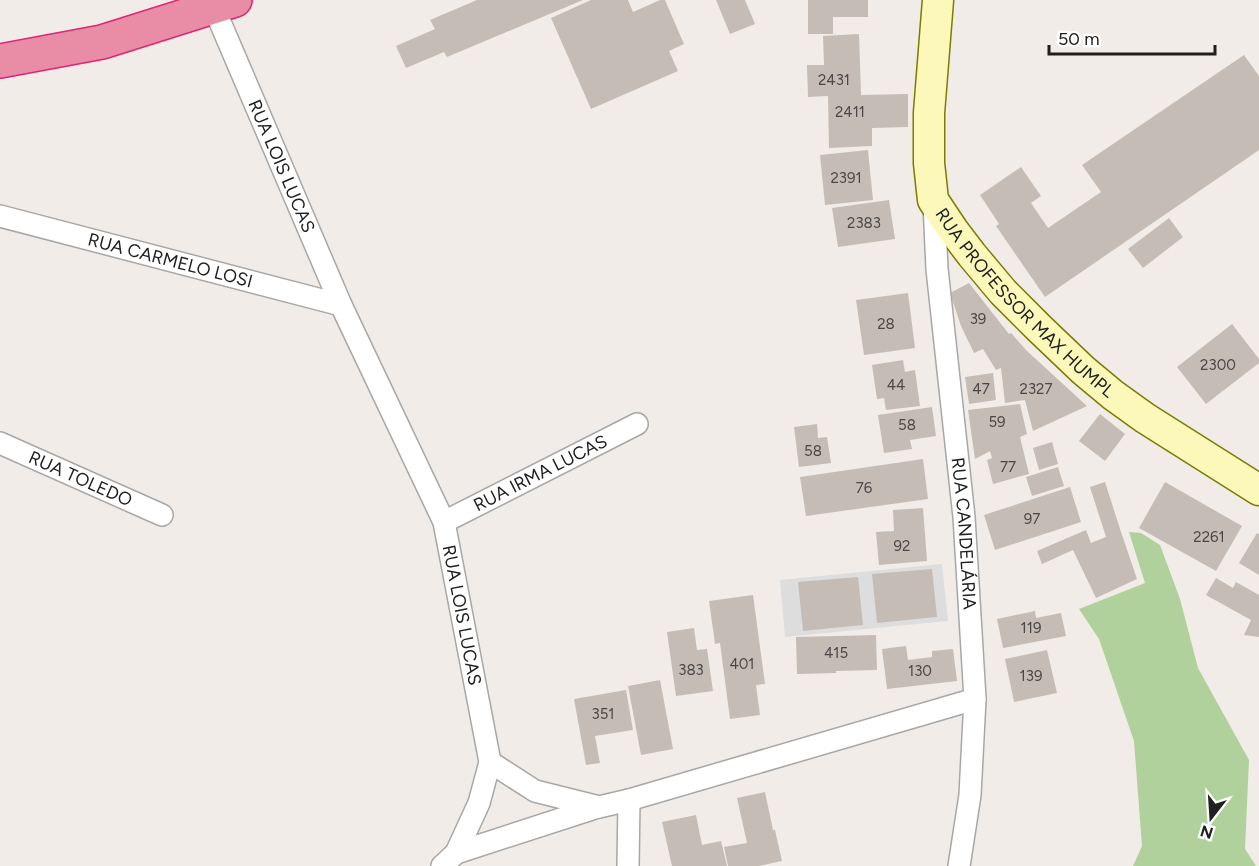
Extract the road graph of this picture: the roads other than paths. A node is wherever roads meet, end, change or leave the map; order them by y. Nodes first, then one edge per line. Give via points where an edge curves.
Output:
1 (938, 0) edge
2 (225, 4) edge
3 (0, 61) edge
4 (933, 200) junction
5 (0, 216) edge
6 (341, 305) junction
7 (637, 424) dead end
8 (0, 442) edge
9 (1259, 490) edge
10 (162, 515) dead end
11 (444, 522) junction
12 (975, 699) junction
13 (490, 762) junction
14 (629, 800) junction
15 (599, 807) junction
16 (449, 859) edge
17 (628, 866) edge
18 (959, 866) edge

1 - 4 street, RUA PROFESSOR MAX HUMPL via 929,114
2 - 3 highway via 102,42
2 - 6 street, RUA LOIS LUCAS
4 - 9 street, RUA PROFESSOR MAX HUMPL via 1003,292 1083,370 1145,418
4 - 12 street, RUA CANDELÁRIA via 964,517
5 - 6 street, RUA CARMELO LOSI
6 - 11 street, RUA LOIS LUCAS
7 - 11 street, RUA IRMA LUCAS
8 - 10 street, RUA TOLEDO
11 - 13 street, RUA LOIS LUCAS
12 - 14 street
12 - 18 street, RUA CANDELÁRIA via 970,795
13 - 15 street via 535,791
13 - 16 street via 478,803
14 - 15 street
14 - 17 street
15 - 16 street

